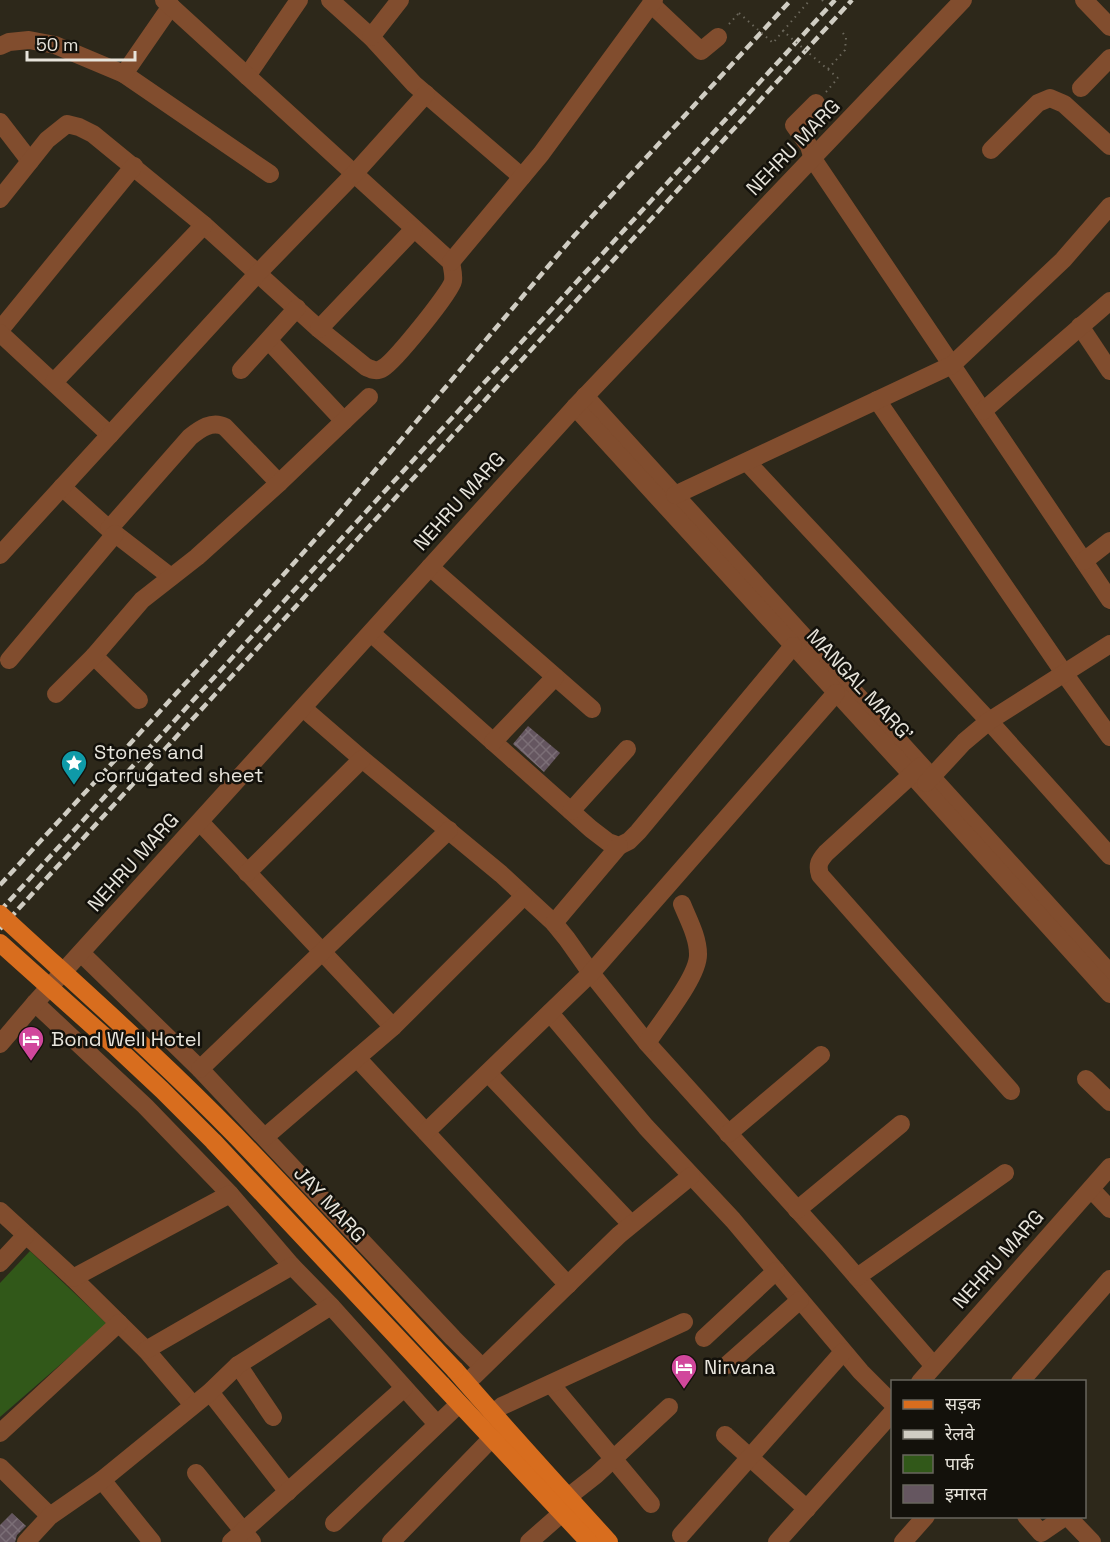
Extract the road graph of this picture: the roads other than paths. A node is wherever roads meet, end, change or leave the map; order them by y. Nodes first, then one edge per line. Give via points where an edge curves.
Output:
1 (299, 0) edge
2 (330, 0) edge
3 (400, 0) edge
4 (963, 0) edge
5 (1084, 0) edge
6 (652, 2) edge
7 (167, 3) edge
8 (1110, 27) edge
9 (370, 37) junction
10 (718, 37) dead end
11 (0, 46) edge
12 (1110, 58) edge
13 (124, 75) junction
14 (247, 76) junction
15 (1081, 88) dead end
16 (426, 94) junction
17 (816, 103) dead end
18 (0, 122) edge
19 (1110, 146) edge
20 (991, 150) dead end
21 (813, 159) junction
22 (30, 161) junction
23 (134, 166) junction
24 (270, 174) dead end
25 (354, 174) junction
26 (522, 177) junction
27 (0, 200) edge
28 (1110, 206) edge
29 (204, 225) junction
30 (414, 229) junction
31 (451, 262) junction
32 (258, 273) junction
33 (1110, 301) edge
34 (297, 308) junction
35 (1080, 326) junction
36 (319, 328) junction
37 (0, 332) edge
38 (268, 341) junction
39 (952, 365) junction
40 (241, 370) dead end
41 (1110, 371) edge
42 (54, 382) junction
43 (369, 397) dead end
44 (877, 400) junction
45 (580, 402) junction
46 (983, 411) junction
47 (344, 421) junction
48 (110, 435) junction
49 (747, 462) junction
50 (279, 483) junction
51 (62, 487) junction
52 (675, 495) junction
53 (112, 531) junction
54 (1110, 541) edge
55 (0, 555) edge
56 (1084, 561) junction
57 (430, 567) junction
58 (171, 577) junction
59 (1110, 600) edge
60 (371, 633) junction
61 (1110, 644) edge
62 (793, 646) junction
63 (94, 656) junction
64 (9, 660) dead end
65 (1064, 673) junction
66 (555, 677) junction
67 (836, 693) junction
68 (56, 694) dead end
69 (139, 700) dead end
70 (303, 708) junction
71 (592, 709) dead end
72 (989, 721) junction
73 (1110, 736) edge
74 (493, 742) junction
75 (627, 748) dead end
76 (363, 759) junction
77 (922, 776) junction
78 (571, 811) junction
79 (200, 822) junction
80 (449, 830) junction
81 (619, 846) junction
82 (1110, 856) edge
83 (247, 873) junction
84 (524, 896) junction
85 (682, 904) dead end
86 (0, 914) edge
87 (554, 923) junction
88 (0, 943) edge
89 (322, 952) junction
90 (81, 953) junction
91 (591, 973) junction
92 (1110, 973) edge
93 (1110, 994) edge
94 (35, 1003) junction
95 (550, 1013) junction
96 (393, 1027) junction
97 (647, 1042) junction
98 (0, 1044) edge
99 (821, 1055) dead end
100 (357, 1058) junction
101 (200, 1069) junction
102 (488, 1072) junction
103 (1086, 1079) dead end
104 (1011, 1091) dead end
105 (1110, 1102) edge
106 (901, 1124) dead end
107 (426, 1132) junction
108 (728, 1134) junction
109 (265, 1137) junction
110 (1110, 1167) edge
111 (1005, 1173) dead end
112 (691, 1176) junction
113 (1091, 1189) junction
114 (230, 1194) junction
115 (1110, 1209) edge
116 (797, 1210) junction
117 (0, 1211) edge
118 (631, 1224) junction
119 (26, 1235) junction
120 (0, 1263) edge
121 (292, 1266) junction
122 (776, 1271) junction
123 (857, 1277) junction
124 (73, 1278) junction
125 (1110, 1279) edge
126 (568, 1285) junction
127 (800, 1300) junction
128 (332, 1306) junction
129 (684, 1322) dead end
130 (119, 1323) junction
131 (704, 1338) dead end
132 (146, 1350) junction
133 (843, 1352) junction
134 (238, 1365) junction
135 (728, 1365) dead end
136 (482, 1367) junction
137 (926, 1377) edge
138 (1022, 1380) edge
139 (467, 1384) junction
140 (551, 1384) junction
141 (404, 1388) junction
142 (210, 1392) junction
143 (891, 1402) edge
144 (459, 1404) junction
145 (193, 1405) junction
146 (669, 1407) dead end
147 (492, 1414) junction
148 (891, 1414) edge
149 (273, 1417) dead end
150 (437, 1424) junction
151 (0, 1433) edge
152 (725, 1435) dead end
153 (492, 1438) junction
154 (614, 1458) junction
155 (750, 1458) junction
156 (0, 1467) edge
157 (196, 1473) dead end
158 (102, 1480) junction
159 (288, 1492) junction
160 (651, 1504) dead end
161 (565, 1505) junction
162 (807, 1509) junction
163 (50, 1516) junction
164 (924, 1518) edge
165 (1028, 1518) edge
166 (1064, 1518) edge
167 (1069, 1518) edge
168 (334, 1522) dead end
169 (681, 1535) dead end
170 (242, 1539) edge
171 (26, 1542) edge
172 (152, 1542) edge
173 (391, 1542) edge
174 (529, 1542) edge
175 (589, 1542) edge
176 (609, 1542) edge
177 (777, 1542) edge
178 (903, 1542) edge
179 (1092, 1542) edge

1 - 14 street
2 - 9 street
3 - 9 street
4 - 21 street, NEHRU MARG
5 - 8 street
6 - 10 street via 701,51
6 - 26 street
7 - 13 street
7 - 14 street
9 - 16 street
11 - 13 street via 29,40 55,45
12 - 15 street
13 - 24 street
14 - 25 street
16 - 25 street
16 - 26 street
17 - 21 street via 794,125
18 - 22 street
19 - 20 street via 1064,104 1050,98 1038,103
21 - 39 street
21 - 45 street, NEHRU MARG
22 - 23 street via 46,140 67,124 93,134
22 - 27 street
23 - 29 street
23 - 37 street
25 - 30 street
25 - 32 street
26 - 31 street
28 - 39 street via 1063,260
29 - 32 street
29 - 42 street
30 - 31 street
30 - 36 street
31 - 36 street via 454,279 445,297 383,369 366,367
32 - 34 street
32 - 48 street
33 - 35 street
34 - 36 street
34 - 38 street
35 - 41 street
35 - 46 street
37 - 42 street
38 - 40 street
38 - 47 street
39 - 44 street
39 - 46 street
42 - 48 street
43 - 47 street
44 - 49 street
44 - 65 street
45 - 52 street
45 - 57 street, NEHRU MARG
45 - 62 street, MANGAL MARG'
46 - 56 street
47 - 50 street
48 - 51 street
49 - 52 street
49 - 72 street
50 - 53 street via 225,427 212,424 190,437
50 - 58 street
51 - 53 street
51 - 55 street
52 - 77 street
53 - 58 street
53 - 64 street
54 - 56 street
56 - 59 street
57 - 60 street, NEHRU MARG
57 - 66 street
58 - 63 street via 142,600
60 - 70 street, NEHRU MARG
60 - 74 street
61 - 65 street
62 - 67 street, MANGAL MARG'
62 - 81 street via 638,832
63 - 68 street
63 - 69 street
65 - 72 street
65 - 73 street
66 - 71 street
66 - 74 street
67 - 77 street, MANGAL MARG'
67 - 91 street
70 - 76 street
70 - 79 street, NEHRU MARG
72 - 77 street
72 - 82 street
74 - 78 street
75 - 78 street
76 - 80 street
76 - 83 street
77 - 92 street
77 - 93 street, MANGAL MARG'
77 - 104 street via 819,860 820,875
78 - 81 street via 608,842
79 - 83 street
79 - 90 street, NEHRU MARG
80 - 84 street
80 - 89 street
81 - 87 street
83 - 89 street
84 - 87 street
84 - 96 street
85 - 97 street via 696,942 698,960 693,975
86 - 139 main road, JAY MARG, bridge via 234,1134
87 - 91 street
88 - 144 main road, JAY MARG, bridge via 213,1141
89 - 96 street
89 - 101 street
90 - 94 street, NEHRU MARG
90 - 101 street
91 - 95 street
91 - 97 street
94 - 98 street, NEHRU MARG
94 - 114 street via 145,1106
95 - 102 street
95 - 112 street
96 - 100 street
97 - 108 street
99 - 108 street
100 - 107 street
100 - 109 street
101 - 109 street
102 - 107 street
102 - 118 street
103 - 105 street
106 - 116 street
107 - 126 street
108 - 116 street
109 - 136 street
110 - 113 street, NEHRU MARG
111 - 123 street
112 - 118 street
112 - 122 street
113 - 115 street
113 - 137 street, NEHRU MARG
114 - 121 street
114 - 124 street
116 - 123 street
117 - 119 street
118 - 126 street
119 - 120 street
119 - 124 street
121 - 128 street
121 - 132 street
122 - 127 street
122 - 131 street
123 - 137 street
124 - 130 street
125 - 138 street
126 - 136 street
127 - 133 street
127 - 135 street
128 - 134 street
128 - 141 street
129 - 140 street
130 - 132 street
130 - 151 street
132 - 145 street
133 - 143 street
133 - 155 street
134 - 142 street
134 - 149 street
136 - 139 street
139 - 147 main road, JAY MARG
140 - 147 street
140 - 154 street
141 - 150 street
141 - 159 street
142 - 145 street
142 - 159 street
144 - 150 street
144 - 153 main road, JAY MARG
145 - 158 street
146 - 154 street
147 - 161 main road, JAY MARG
148 - 162 street
150 - 168 street
152 - 155 street
153 - 161 main road, JAY MARG
153 - 173 street
154 - 160 street
154 - 161 street
155 - 162 street
155 - 169 street
156 - 163 street
157 - 170 street
158 - 163 street
158 - 172 street
159 - 170 street
161 - 174 street
161 - 175 main road, JAY MARG
161 - 176 main road, JAY MARG
162 - 177 street
163 - 171 street
164 - 178 street
165 - 166 street via 1041,1533
167 - 179 street

